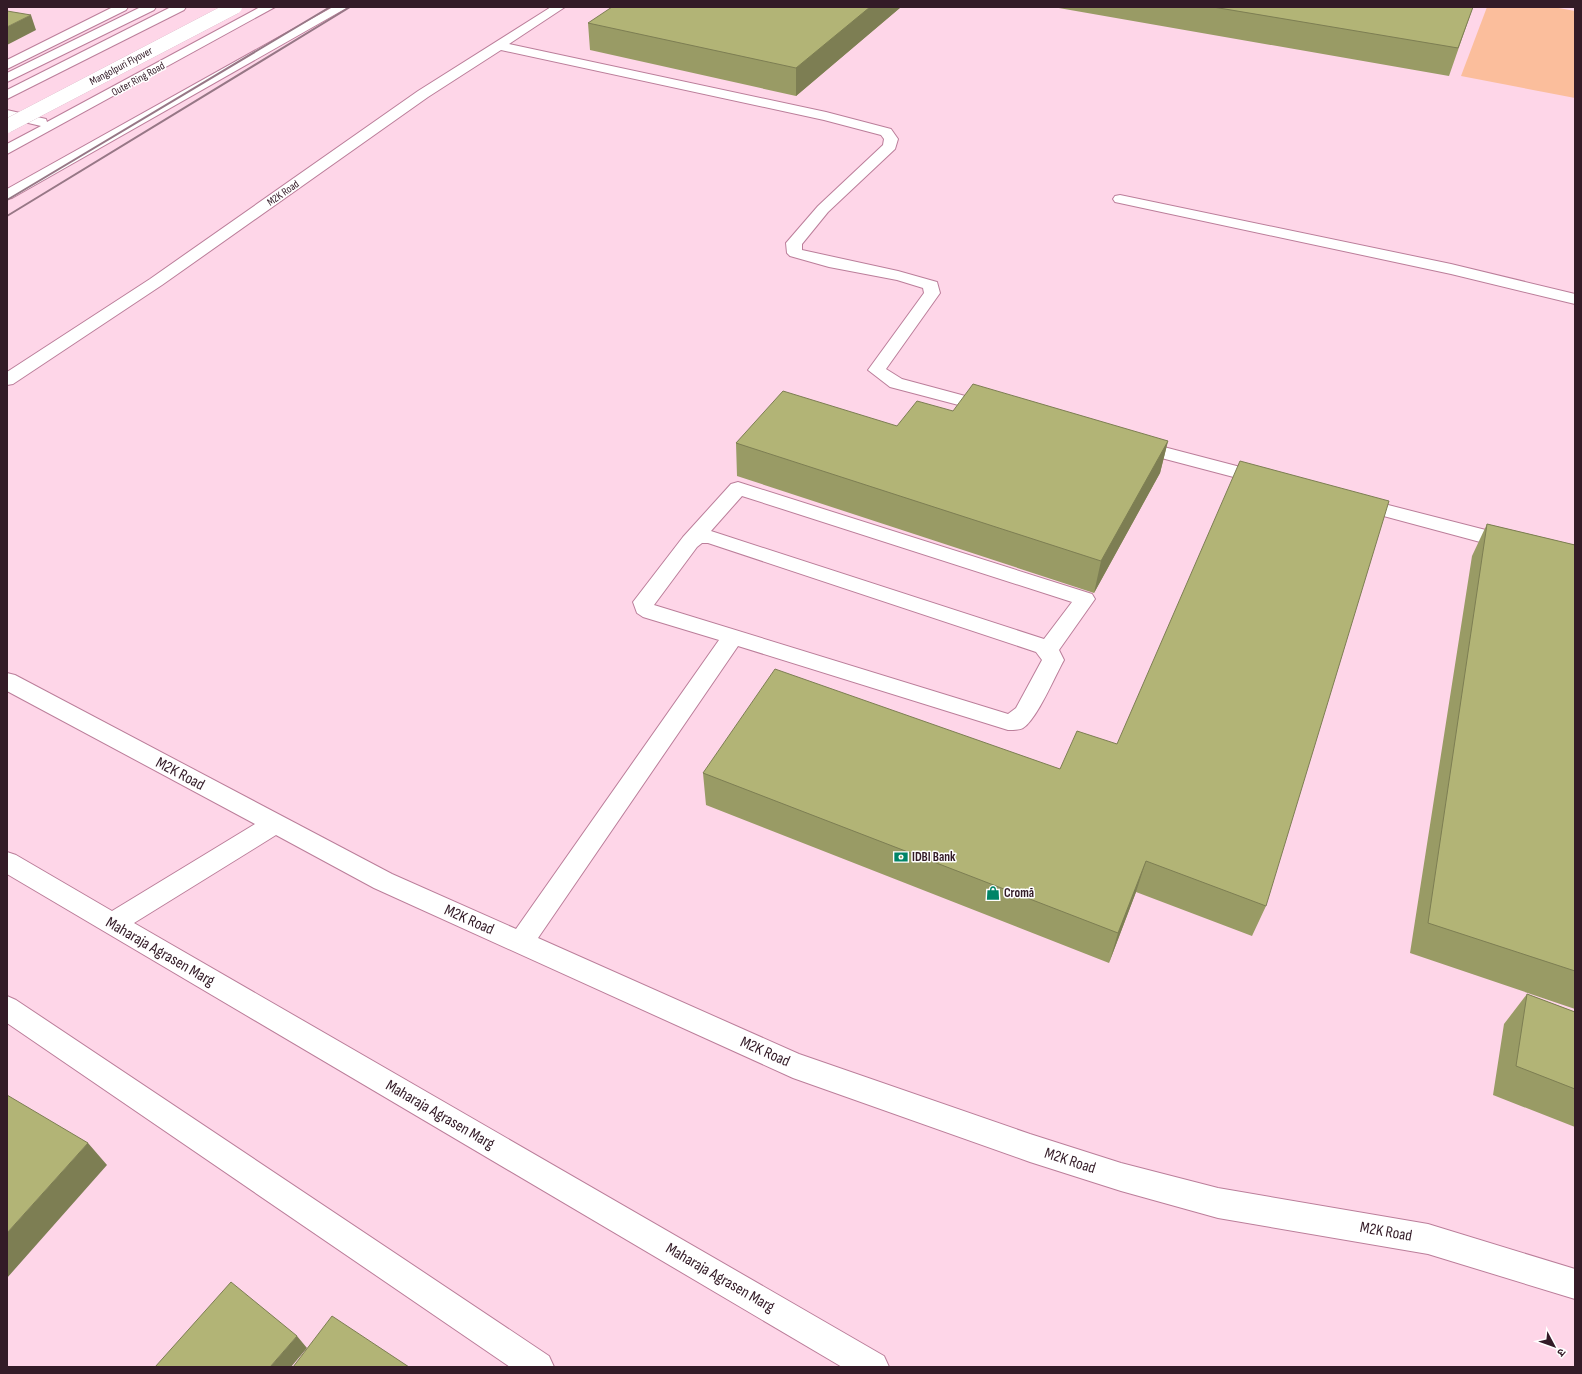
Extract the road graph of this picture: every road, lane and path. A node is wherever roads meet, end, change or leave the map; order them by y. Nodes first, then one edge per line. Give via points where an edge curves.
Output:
1 (122, 7) edge
2 (150, 7) edge
3 (180, 7) edge
4 (235, 7) edge
5 (269, 7) edge
6 (342, 7) edge
7 (559, 7) edge
8 (500, 46) junction
9 (7, 65) edge
10 (7, 78) edge
11 (7, 95) edge
12 (7, 114) edge
13 (53, 125) junction
14 (7, 126) edge
15 (7, 150) edge
16 (7, 195) edge
17 (1120, 199) dead end
18 (1575, 299) edge
19 (7, 380) edge
20 (1007, 412) edge
21 (1122, 442) edge
22 (1283, 484) edge
23 (1344, 500) edge
24 (690, 542) junction
25 (1529, 548) edge
26 (733, 637) junction
27 (1048, 650) junction
28 (7, 681) edge
29 (275, 824) junction
30 (7, 862) edge
31 (112, 924) junction
32 (520, 943) junction
33 (11, 1017) edge
34 (1575, 1284) edge
35 (538, 1367) edge
36 (873, 1367) edge

1 - 9 main road
2 - 10 main road
3 - 11 main road, Mangolpuri Flyover
4 - 14 main road, Mangolpuri Flyover, bridge
5 - 13 main road, Outer Ring Road
6 - 16 main road
7 - 8 main road, M2K Road
8 - 19 main road, M2K Road via 423,94 156,282
8 - 20 main road via 826,116 886,132 891,139 890,146 823,209 794,243 795,254 911,278 931,285 932,293 878,370 896,383
12 - 13 main road
13 - 15 main road, Outer Ring Road
17 - 18 main road via 1451,269
21 - 22 main road
23 - 25 main road
24 - 26 main road via 644,602 644,608
24 - 27 main road via 698,537 709,538
24 - 27 main road via 738,488 1085,599
26 - 27 main road via 1008,722 1015,722 1024,714 1052,660
26 - 32 main road
28 - 29 main road, M2K Road
29 - 31 main road
29 - 32 main road, M2K Road via 383,881
30 - 31 main road, Maharaja Agrasen Marg
31 - 36 main road, Maharaja Agrasen Marg
32 - 34 main road, M2K Road via 793,1065 1121,1177 1218,1203 1428,1239
33 - 35 main road

